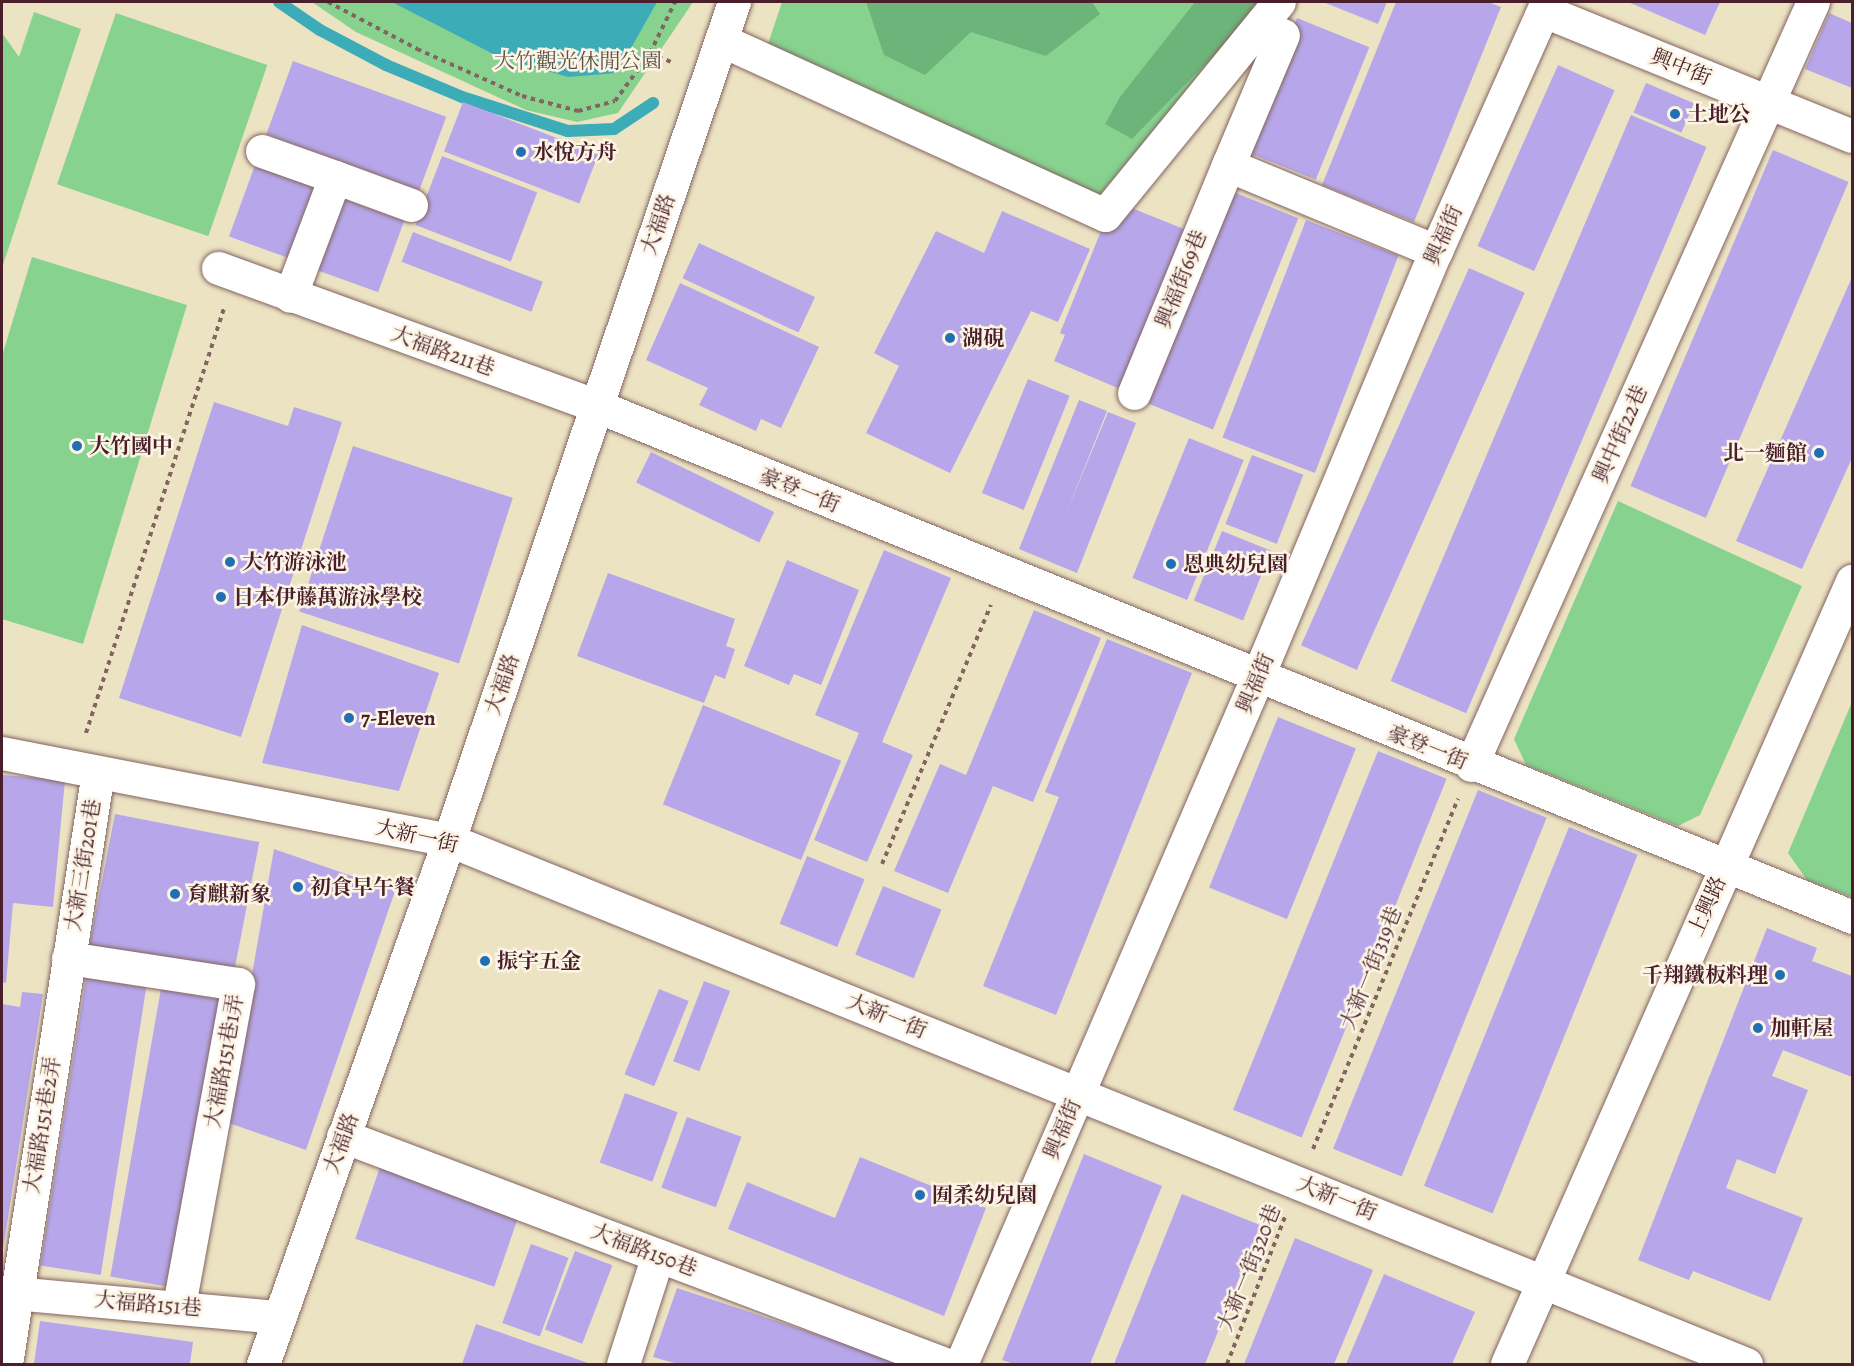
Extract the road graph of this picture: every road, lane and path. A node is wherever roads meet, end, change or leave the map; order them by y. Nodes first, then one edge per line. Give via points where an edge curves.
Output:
1 (328, 2) edge
2 (675, 2) edge
3 (734, 2) edge
4 (1279, 2) edge
5 (1813, 2) edge
6 (1545, 6) edge
7 (1283, 35) dead end
8 (721, 40) junction
9 (1768, 102) junction
10 (1852, 136) edge
11 (262, 151) dead end
12 (1228, 165) junction
13 (335, 177) junction
14 (411, 206) dead end
15 (1436, 251) junction
16 (227, 272) joint
17 (290, 296) junction
18 (1134, 393) dead end
19 (597, 406) junction
20 (1004, 574) junction
21 (1852, 581) edge
22 (1257, 678) junction
23 (2, 753) edge
24 (1471, 765) junction
25 (86, 770) junction
26 (449, 840) junction
27 (882, 864) dead end
28 (1725, 865) junction
29 (1852, 917) edge
30 (68, 958) junction
31 (1078, 1093) junction
32 (343, 1136) junction
33 (1299, 1183) junction
34 (658, 1256) junction
35 (1542, 1280) junction
36 (9, 1292) edge
37 (178, 1307) junction
38 (279, 1317) junction
39 (6, 1365) edge
40 (263, 1365) edge
41 (623, 1365) edge
42 (945, 1365) edge
43 (961, 1365) edge
44 (1227, 1365) edge
45 (1507, 1365) edge
46 (1746, 1365) edge

1 - 2 path via 417,49 522,96 578,111 615,101 650,53
3 - 8 street, 大福路
4 - 8 street via 1105,215
5 - 9 street, 興中街22巷
6 - 9 street, 興中街
6 - 15 street, 興福街
7 - 12 street, 興福街69巷
8 - 19 street, 大福路
9 - 10 street, 興中街
9 - 24 street, 興中街22巷
11 - 13 street
12 - 15 street
12 - 18 street, 興福街69巷
13 - 14 street
13 - 17 street
15 - 22 street, 興福街
16 - 17 street, 大福路211巷
16 - 25 path
17 - 19 street, 大福路211巷
19 - 20 street, 豪登一街
19 - 26 street, 大福路
20 - 22 street, 豪登一街
20 - 27 path
21 - 28 street, 上興路
22 - 24 street, 豪登一街
22 - 31 street, 興福街
23 - 25 street, 大新一街
24 - 28 street, 豪登一街
24 - 33 path, 大新一街319巷
25 - 26 street, 大新一街
25 - 30 street, 大新三街201巷
26 - 31 street, 大新一街
26 - 32 street, 大福路
28 - 29 street, 豪登一街
28 - 35 street, 上興路
30 - 36 street, 大福路151巷2弄
30 - 37 street, 大福路151巷1弄 via 238,984
31 - 33 street, 大新一街
31 - 43 street, 興福街
32 - 34 street, 大福路150巷
32 - 38 street, 大福路
33 - 35 street, 大新一街
33 - 44 path, 大新一街320巷
34 - 41 street
34 - 42 street, 大福路150巷
35 - 45 street, 上興路
35 - 46 street, 大新一街
36 - 37 street, 大福路151巷
36 - 39 street
37 - 38 street, 大福路151巷
38 - 40 street, 大福路

